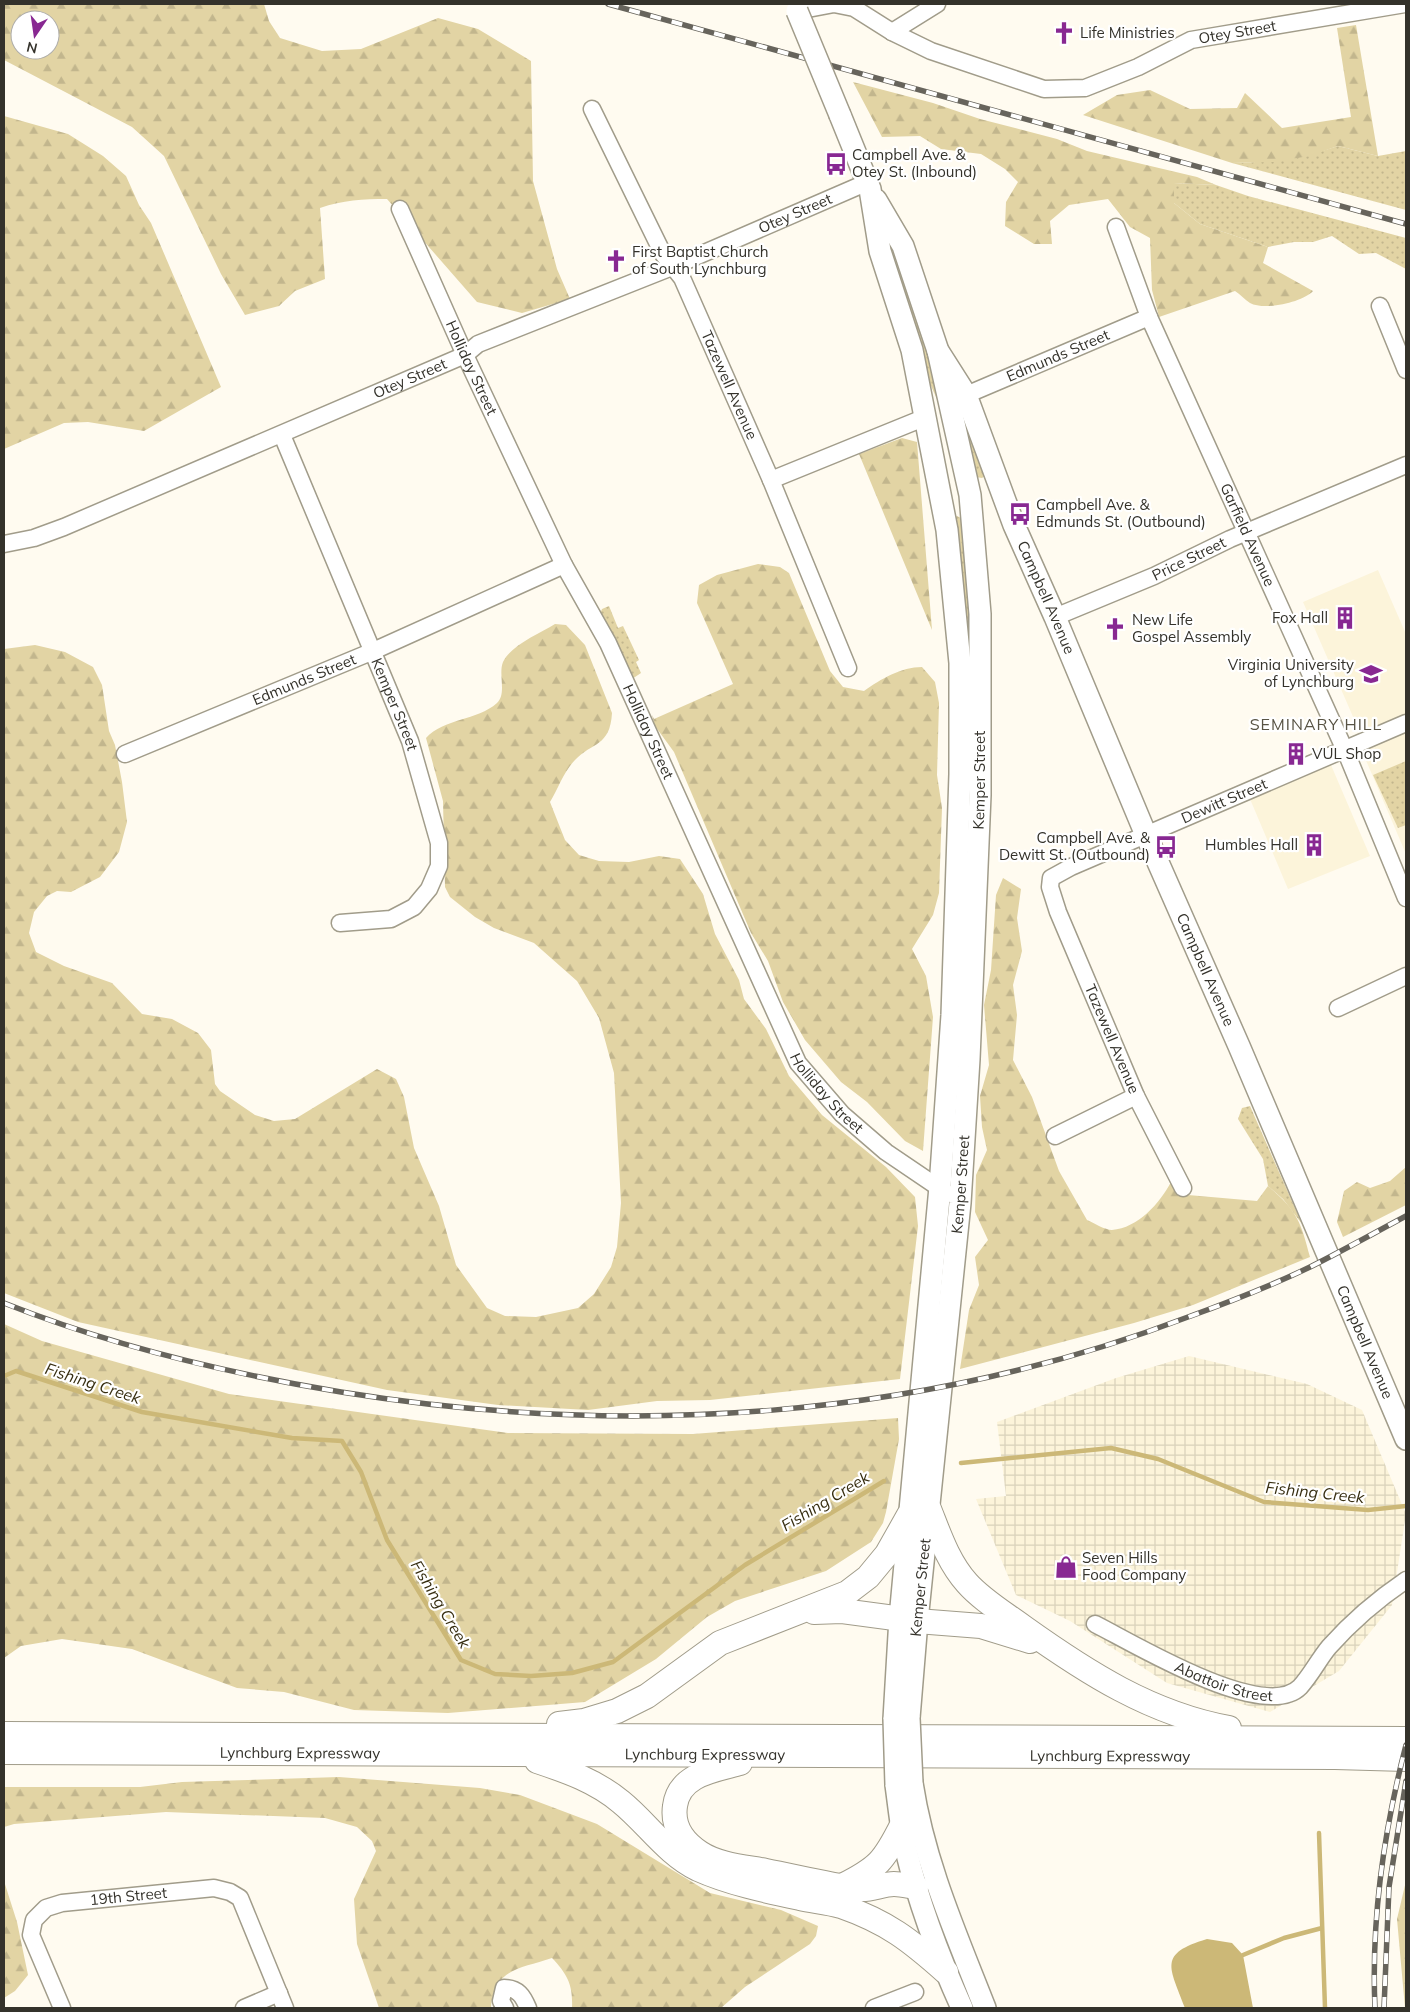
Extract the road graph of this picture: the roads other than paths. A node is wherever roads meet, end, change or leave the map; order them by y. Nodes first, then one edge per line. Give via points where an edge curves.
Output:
1 (937, 4) edge
2 (1405, 4) edge
3 (796, 7) edge
4 (892, 32) junction
5 (592, 109) dead end
6 (869, 185) junction
7 (400, 209) dead end
8 (1116, 227) dead end
9 (672, 267) junction
10 (1380, 306) dead end
11 (1149, 317) junction
12 (938, 351) junction
13 (464, 355) junction
14 (1406, 370) edge
15 (966, 395) junction
16 (926, 417) junction
17 (282, 435) junction
18 (1406, 464) edge
19 (771, 480) junction
20 (970, 495) junction
21 (941, 497) junction
22 (1004, 499) junction
23 (1247, 532) junction
24 (4, 544) edge
25 (564, 565) junction
26 (1055, 617) junction
27 (371, 652) junction
28 (848, 668) dead end
29 (1406, 723) edge
30 (1345, 750) junction
31 (125, 754) dead end
32 (1146, 835) junction
33 (1050, 887) joint
34 (1406, 898) edge
35 (340, 922) dead end
36 (1406, 976) edge
37 (1338, 1008) dead end
38 (1136, 1096) junction
39 (1055, 1136) dead end
40 (940, 1187) junction
41 (1183, 1188) dead end
42 (960, 1203) junction
43 (1406, 1439) edge
44 (919, 1512) junction
45 (1406, 1580) edge
46 (801, 1612) junction
47 (908, 1620) junction
48 (1095, 1624) dead end
49 (1056, 1650) junction
50 (4, 1734) edge
51 (450, 1735) junction
52 (1287, 1739) junction
53 (1406, 1739) edge
54 (4, 1752) edge
55 (516, 1754) junction
56 (774, 1755) junction
57 (1406, 1760) edge
58 (904, 1784) junction
59 (902, 1825) junction
60 (926, 1884) junction
61 (841, 1896) junction
62 (946, 1972) junction
63 (915, 1992) dead end
64 (279, 1993) junction
65 (62, 2008) edge
66 (244, 2008) edge
67 (285, 2008) edge
68 (505, 2008) edge
69 (528, 2008) edge
70 (874, 2008) edge
71 (962, 2008) edge
72 (985, 2008) edge

1 - 4 street
2 - 4 street, Otey Street via 1191,40 1138,67 1085,88 1044,88 931,51
3 - 4 street, Otey Street via 834,4 854,8
3 - 6 main road, Campbell Avenue, bridge
5 - 9 street, Tazewell Avenue
6 - 9 street, Otey Street
6 - 12 main road, Campbell Avenue via 903,246
6 - 16 main road, Campbell Avenue via 880,251 912,350
7 - 13 street, Holliday Street
8 - 11 street, Garfield Avenue
9 - 13 street, Otey Street via 478,344
9 - 19 street, Tazewell Avenue via 682,278
10 - 14 street
11 - 15 street, Edmunds Street
11 - 23 street, Garfield Avenue
12 - 15 main road, Campbell Avenue
12 - 20 main road, Kemper Street
13 - 17 street, Otey Street
13 - 25 street, Holliday Street
15 - 22 main road, Campbell Avenue
16 - 19 street
16 - 21 main road, Campbell Avenue
17 - 24 street, Otey Street via 64,527
17 - 27 street, Kemper Street
18 - 23 street, Price Street
19 - 28 street, Tazewell Avenue
20 - 21 main road
20 - 22 main road
20 - 42 main road, Kemper Street via 980,614 980,795
21 - 40 main road, Kemper Street via 960,663 960,774 952,1015
22 - 26 main road, Campbell Avenue
23 - 26 street, Price Street via 1154,576
23 - 30 street, Garfield Avenue
25 - 27 street, Edmunds Street
25 - 40 street, Holliday Street via 608,643 798,1063 842,1114 886,1152
26 - 32 main road, Campbell Avenue
27 - 31 street, Edmunds Street
27 - 35 street, Kemper Street via 398,708 422,776 439,843 439,866 429,889 414,907 391,919
29 - 30 street, Dewitt Street
30 - 32 street, Dewitt Street
30 - 34 street, Garfield Avenue
32 - 33 street, Dewitt Street via 1071,867 1052,878
32 - 43 main road, Campbell Avenue
33 - 38 street, Tazewell Avenue
36 - 37 street
38 - 39 street
38 - 41 street, Tazewell Avenue
40 - 42 street, Holliday Street
40 - 44 main road, Kemper Street
42 - 44 main road, Kemper Street
44 - 46 highway via 868,1577 846,1593
44 - 47 main road, Kemper Street
44 - 49 highway via 966,1582 980,1596
45 - 48 street, Abattoir Street via 1363,1612 1329,1647 1300,1687 1287,1695 1252,1695 1214,1683
46 - 47 highway via 842,1611
46 - 51 highway via 720,1642 647,1696 617,1711 584,1721
47 - 49 highway via 981,1626
47 - 58 main road, Kemper Street, bridge via 902,1719
49 - 52 highway via 1143,1702 1181,1717
50 - 51 highway, Lynchburg Expressway
51 - 52 highway, Lynchburg Expressway
52 - 53 highway, Lynchburg Expressway
54 - 55 highway, Lynchburg Expressway
55 - 56 highway, Lynchburg Expressway
55 - 61 highway via 573,1773 601,1787 622,1802 673,1852 697,1868 732,1880
56 - 57 highway, Lynchburg Expressway
56 - 61 highway via 693,1778 681,1788 675,1802 676,1826 690,1846 701,1854
58 - 59 main road, Kemper Street
58 - 60 main road, Kemper Street via 916,1809
59 - 60 main road, Kemper Street
59 - 61 highway via 888,1854
60 - 61 highway via 891,1900
60 - 62 main road, Kemper Street
60 - 72 main road, Kemper Street
61 - 62 highway via 902,1934
62 - 71 main road, Kemper Street
63 - 70 street
64 - 65 street, 19th Street via 240,1898 214,1888 62,1903 46,1908 34,1920 31,1934
64 - 66 street
64 - 67 street
68 - 69 street via 501,2001 504,1988 519,1992

